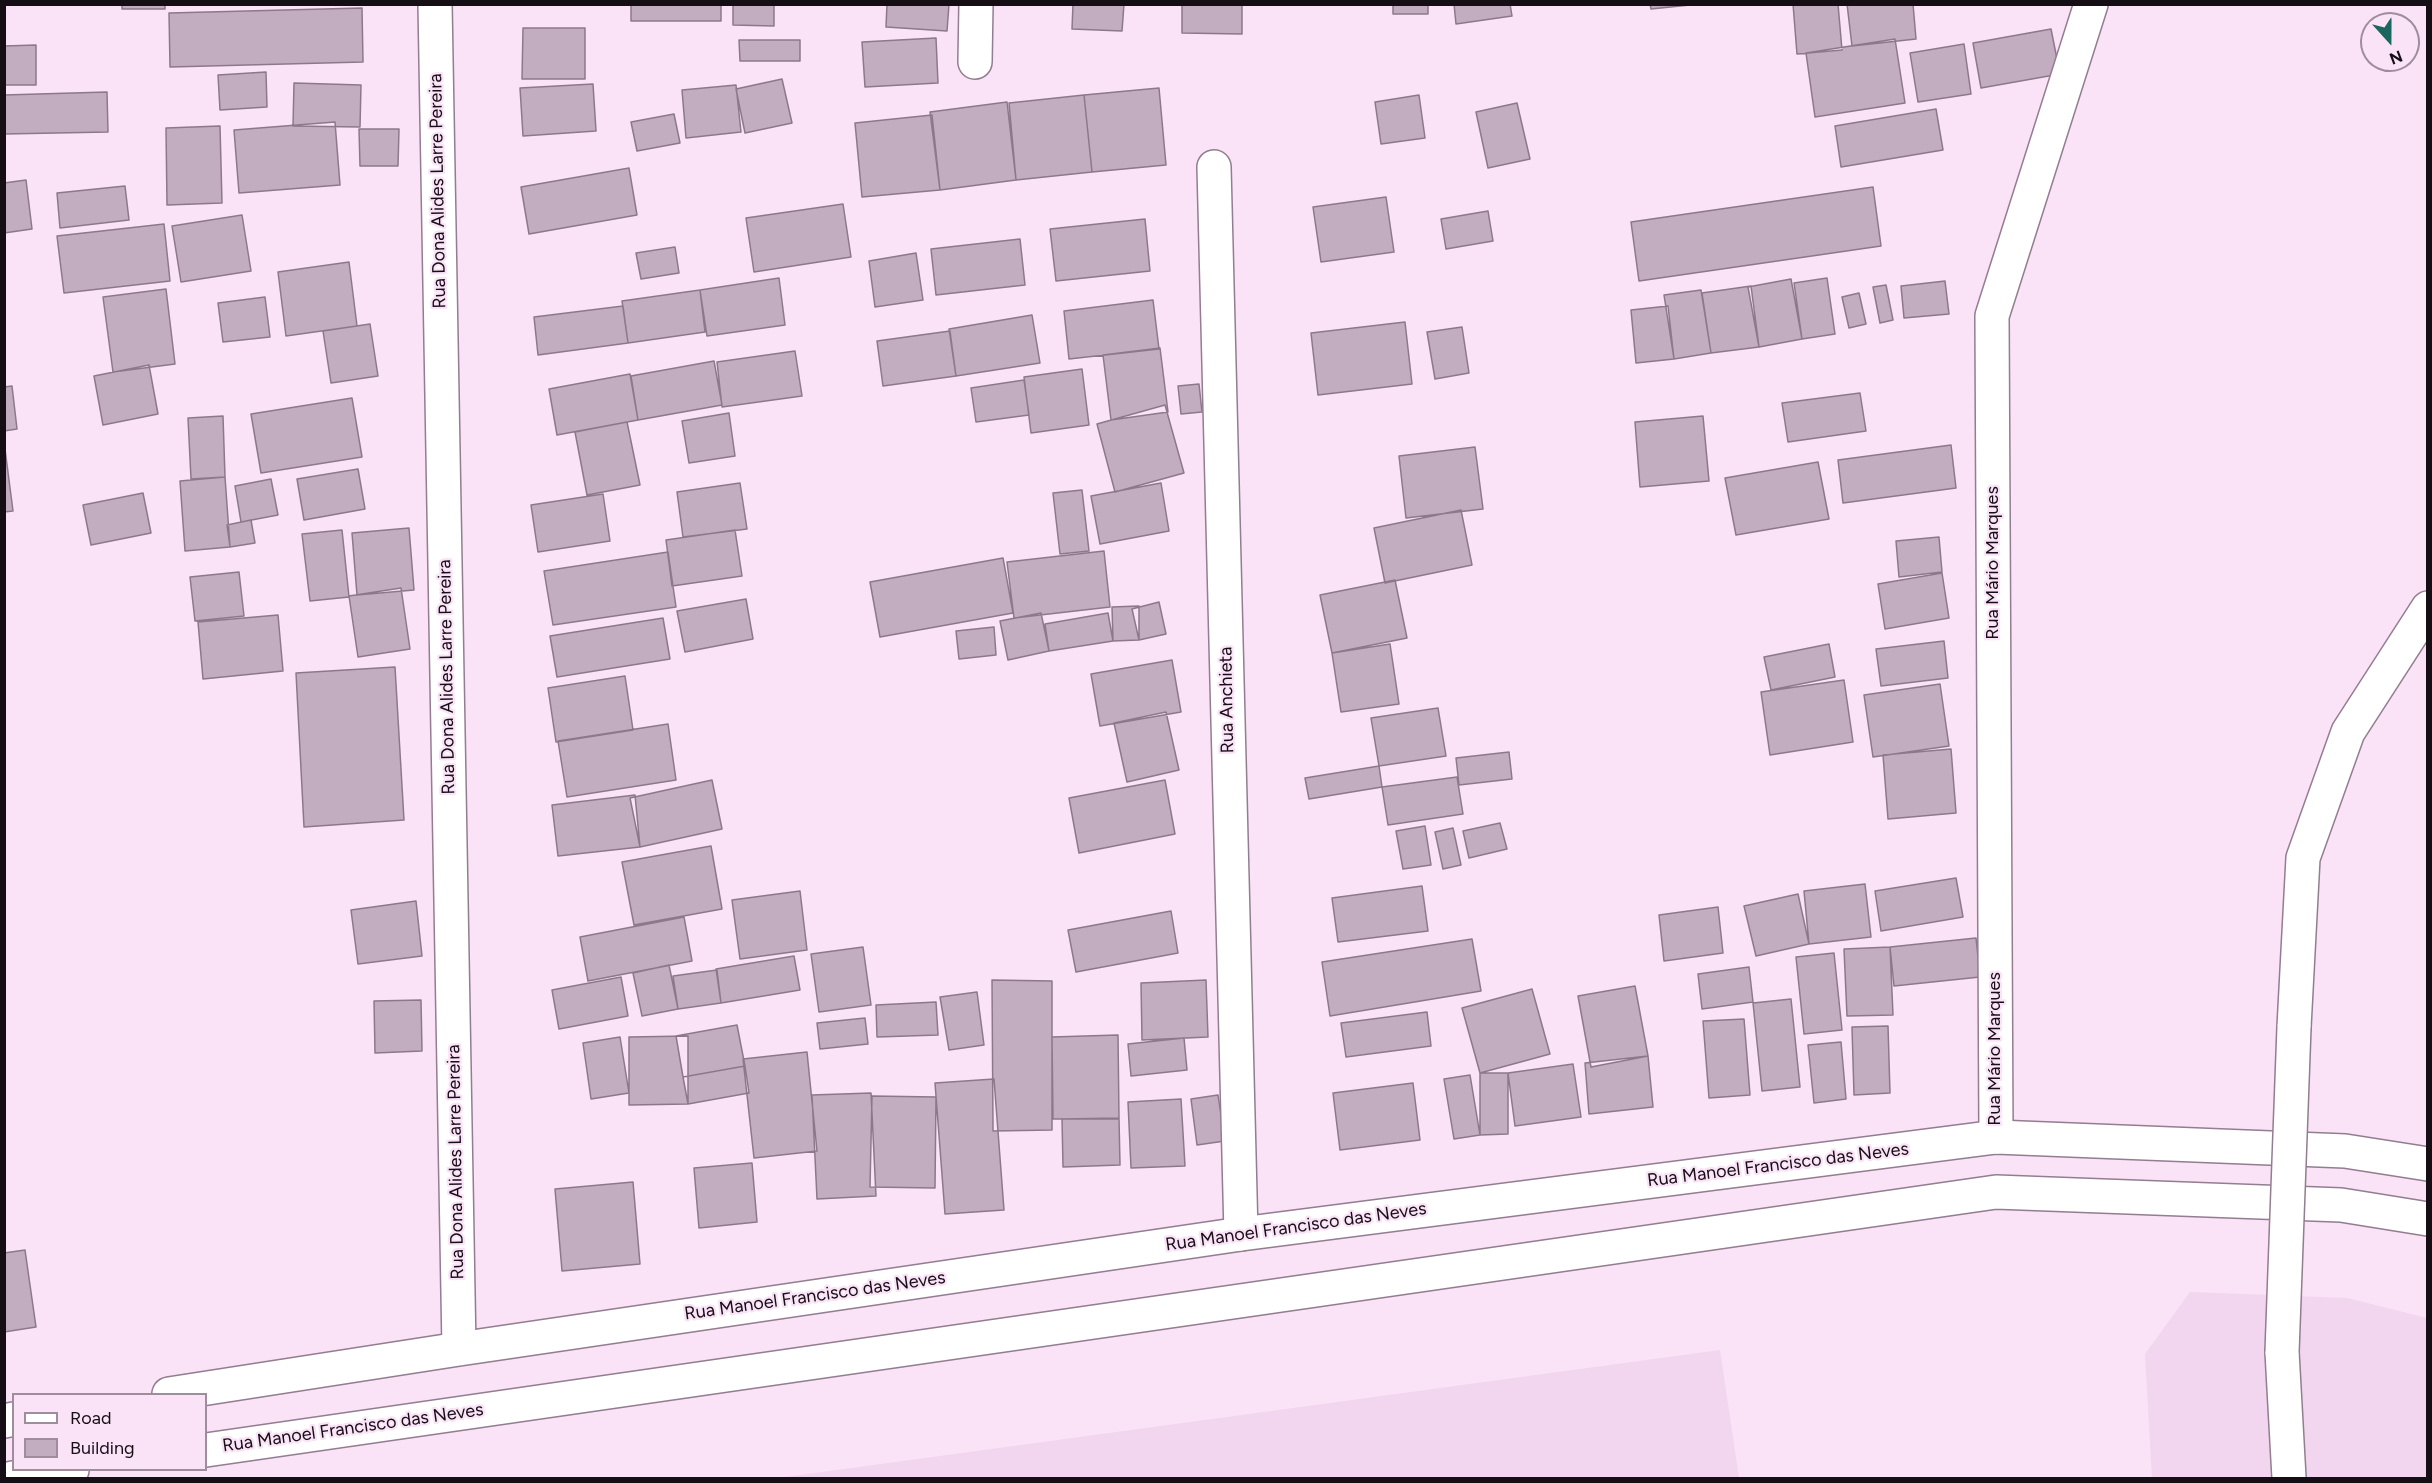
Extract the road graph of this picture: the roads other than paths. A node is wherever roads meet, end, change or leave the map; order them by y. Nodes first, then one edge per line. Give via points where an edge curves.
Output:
1 (435, 4) edge
2 (976, 4) edge
3 (2091, 4) edge
4 (975, 62) dead end
5 (1214, 168) dead end
6 (2427, 608) edge
7 (1996, 1137) junction
8 (2427, 1164) edge
9 (2427, 1219) edge
10 (1241, 1233) junction
11 (459, 1348) junction
12 (181, 1393) edge
13 (207, 1450) edge
14 (65, 1471) edge
15 (12, 1479) edge
16 (2289, 1479) edge

1 - 11 main road, Rua Dona Alides Larre Pereira
2 - 4 main road
3 - 7 main road, Rua Mário Marques via 1992,316
5 - 10 main road, Rua Anchieta
6 - 16 main road, bridge via 2348,732 2303,858 2282,1352
7 - 8 main road, Rua Manoel Francisco das Neves via 2344,1151
7 - 10 main road, Rua Manoel Francisco das Neves
9 - 13 main road, Rua Manoel Francisco das Neves via 2341,1205 1996,1192
10 - 11 main road, Rua Manoel Francisco das Neves
11 - 12 main road, Rua Manoel Francisco das Neves
14 - 15 main road

